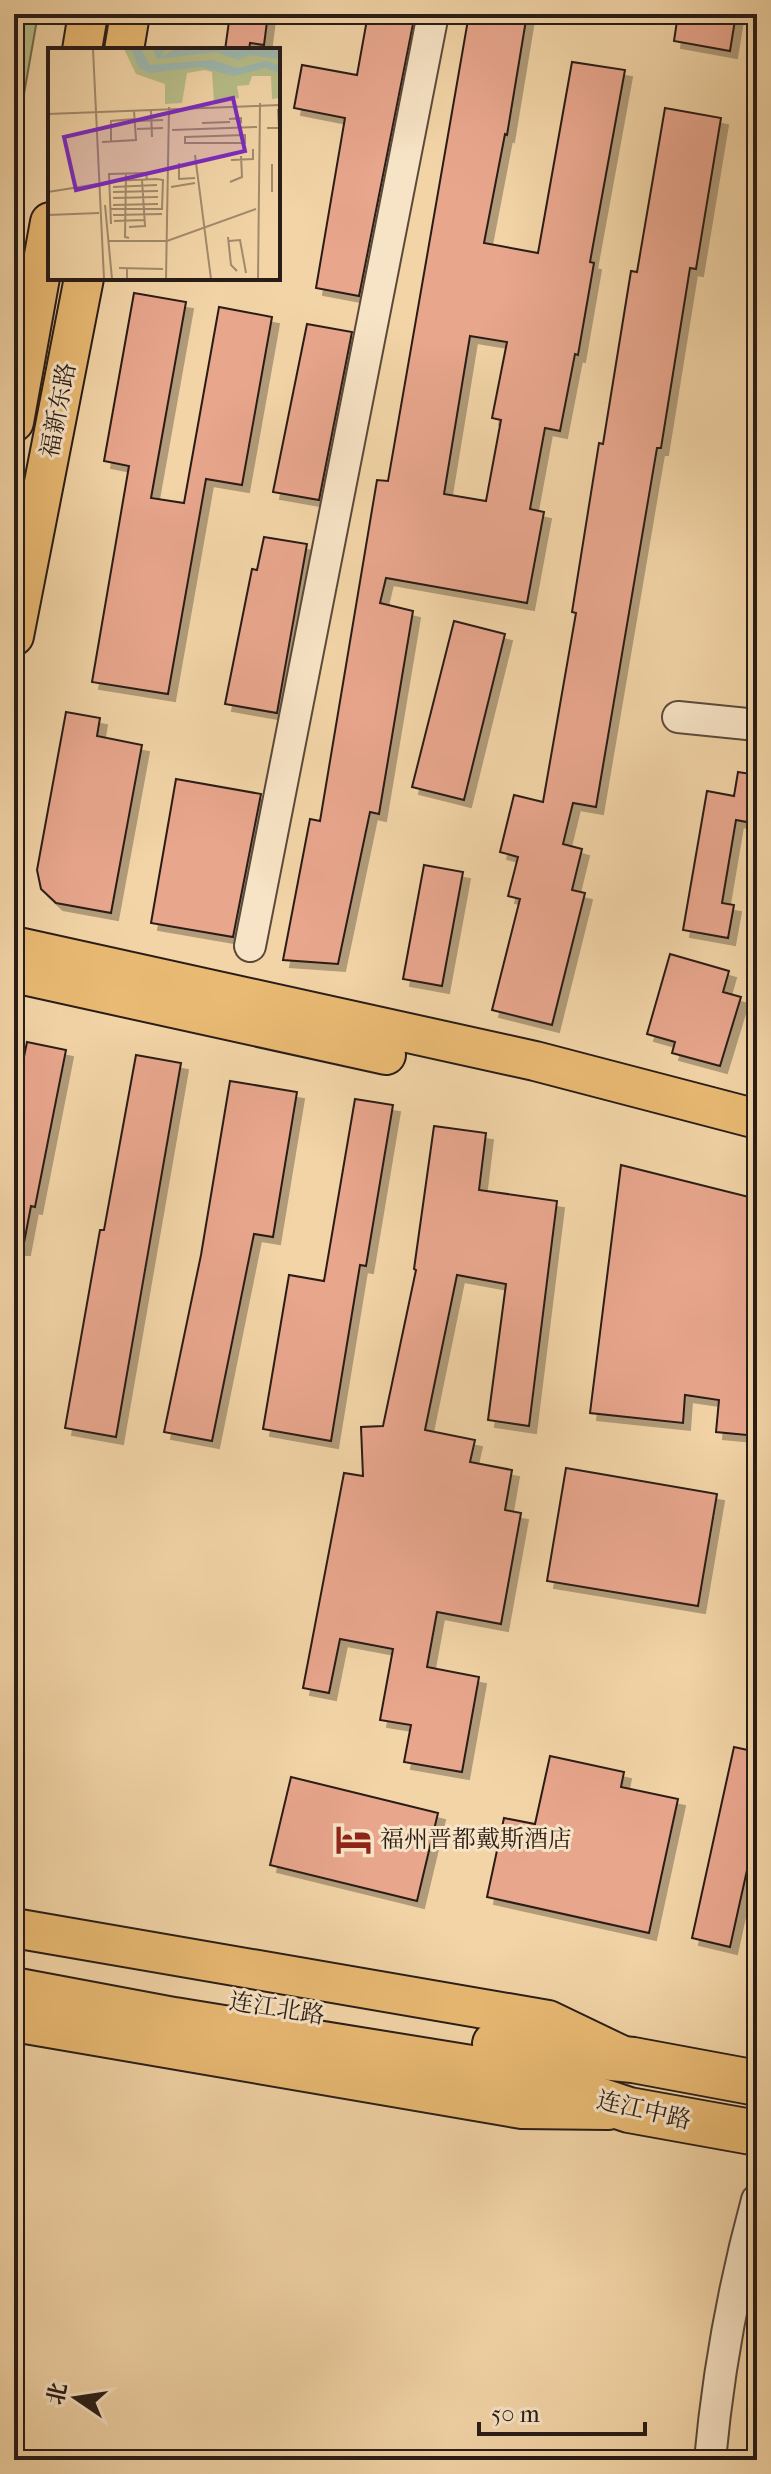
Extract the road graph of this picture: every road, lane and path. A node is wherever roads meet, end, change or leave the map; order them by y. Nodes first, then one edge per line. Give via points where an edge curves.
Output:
1 (88, 14) edge
2 (130, 14) edge
3 (433, 14) edge
4 (82, 48) edge
5 (124, 48) edge
6 (48, 233) edge
7 (84, 280) edge
8 (14, 422) edge
9 (14, 636) edge
10 (678, 717) dead end
11 (757, 725) edge
12 (14, 946) edge
13 (250, 946) dead end
14 (14, 973) edge
15 (757, 1119) edge
16 (757, 1145) edge
17 (14, 1928) edge
18 (14, 1961) edge
19 (14, 1990) edge
20 (14, 2022) edge
21 (633, 2060) junction
22 (537, 2065) junction
23 (757, 2083) edge
24 (629, 2110) junction
25 (757, 2133) edge
26 (757, 2200) edge
27 (710, 2460) edge

1 - 4 main road
2 - 5 main road
3 - 13 street
6 - 8 main road, 福新东路
7 - 9 main road, 福新东路
10 - 11 street
12 - 15 main road via 535,1061
14 - 16 main road via 574,1097
17 - 21 main road via 548,2020
18 - 22 highway, 连江北路
19 - 22 highway, 连江北路 via 174,2020
20 - 24 main road via 522,2109
21 - 22 highway, 连江中路
21 - 23 highway, 连江中路
22 - 24 highway, 连江中路
24 - 25 highway, 连江中路
26 - 27 street via 742,2254

